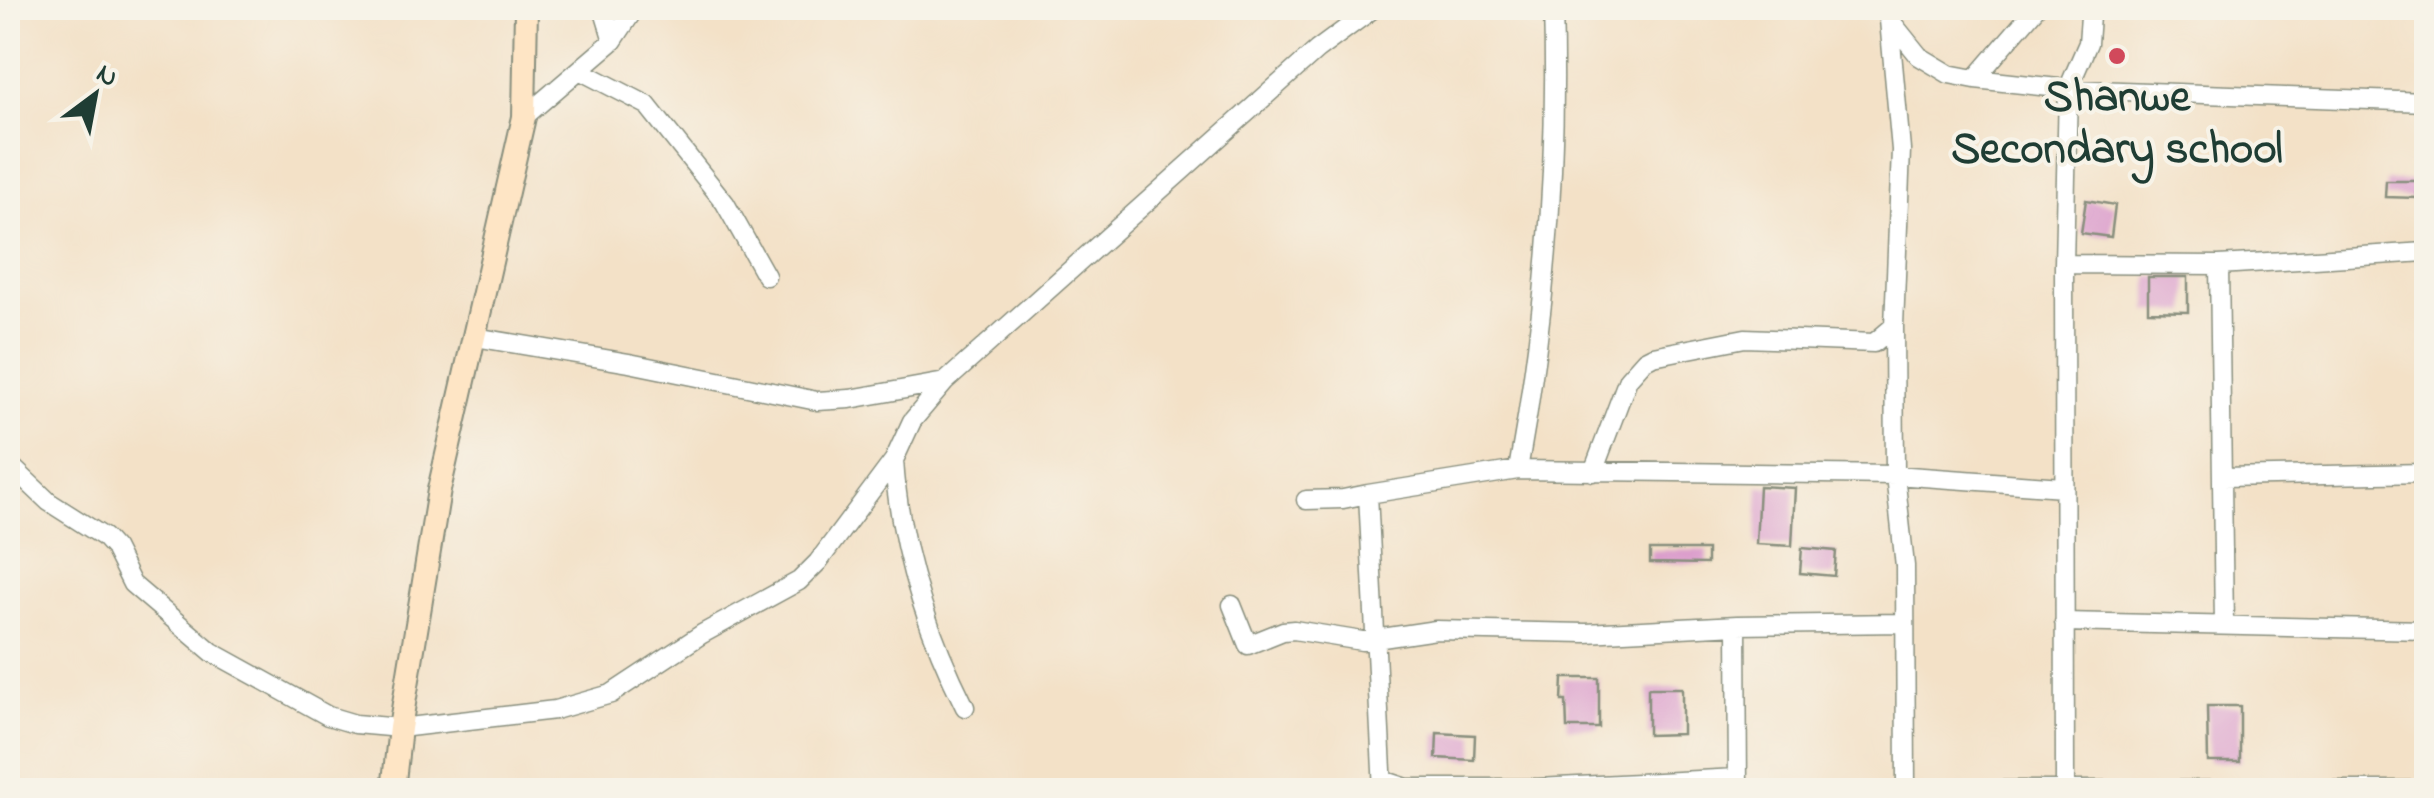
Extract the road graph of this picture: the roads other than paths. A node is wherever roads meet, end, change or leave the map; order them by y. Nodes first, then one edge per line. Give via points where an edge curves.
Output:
1 (526, 8) edge
2 (603, 8) edge
3 (636, 8) edge
4 (1374, 8) edge
5 (1553, 8) edge
6 (2036, 8) edge
7 (2086, 8) edge
8 (1889, 14) edge
9 (612, 41) junction
10 (581, 70) junction
11 (1975, 79) junction
12 (2068, 89) junction
13 (2426, 102) edge
14 (524, 118) junction
15 (2426, 252) edge
16 (2064, 264) junction
17 (2218, 265) junction
18 (766, 276) dead end
19 (1894, 326) junction
20 (474, 337) junction
21 (945, 382) junction
22 (894, 460) junction
23 (8, 463) edge
24 (1518, 470) junction
25 (1593, 472) junction
26 (2426, 473) edge
27 (1895, 475) junction
28 (2223, 477) junction
29 (2063, 488) junction
30 (1368, 494) junction
31 (1306, 500) dead end
32 (1232, 605) dead end
33 (1905, 622) junction
34 (2064, 622) junction
35 (1737, 625) junction
36 (2224, 625) junction
37 (2426, 630) edge
38 (1378, 640) junction
39 (965, 706) dead end
40 (400, 728) junction
41 (1738, 784) edge
42 (1383, 785) edge
43 (1538, 789) edge
44 (2065, 789) edge
45 (394, 790) edge
46 (1906, 790) edge
47 (1929, 790) edge
48 (2191, 790) edge
49 (2426, 790) edge

1 - 14 street
2 - 9 street
3 - 9 street
4 - 21 street via 1302,63
5 - 24 street via 1549,238
6 - 11 street
7 - 12 street via 2088,43
8 - 11 street via 1919,56
8 - 19 street via 1901,150
9 - 10 street
10 - 14 street
10 - 18 street via 647,105 725,202
11 - 12 street
12 - 13 street
12 - 16 street
14 - 20 street
15 - 17 street
16 - 17 street
16 - 29 street
17 - 28 street
19 - 25 street via 1874,343 1745,338 1645,360 1628,380
19 - 27 street
20 - 21 street via 817,401
20 - 40 street via 439,490
21 - 22 street via 912,421
22 - 39 street via 909,558
22 - 40 street via 799,581 611,694 555,710
23 - 40 street via 49,502 104,538 132,584 212,652 328,716
24 - 25 street
24 - 30 street
25 - 27 street
26 - 28 street
27 - 29 street
27 - 33 street
28 - 36 street
29 - 34 street
30 - 31 street
30 - 38 street
32 - 38 street via 1248,645 1294,630
33 - 35 street
33 - 46 street
34 - 36 street
34 - 44 street
35 - 38 street via 1586,633 1436,630
35 - 41 street
36 - 37 street
38 - 42 street
40 - 45 street
41 - 43 street
42 - 43 street
44 - 47 street
44 - 48 street
48 - 49 street

